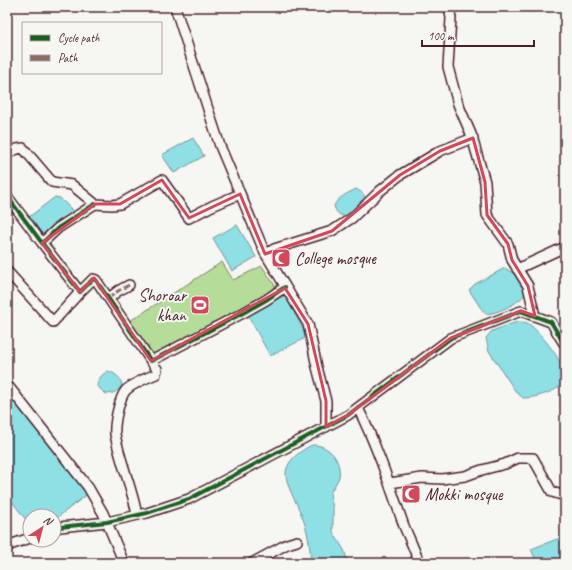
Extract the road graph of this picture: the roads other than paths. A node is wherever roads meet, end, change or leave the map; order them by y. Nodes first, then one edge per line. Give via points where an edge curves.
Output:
1 (175, 7) edge
2 (449, 7) edge
3 (473, 138) junction
4 (7, 154) edge
5 (240, 194) junction
6 (7, 196) edge
7 (94, 204) junction
8 (42, 243) junction
9 (565, 247) edge
10 (266, 254) junction
11 (517, 268) junction
12 (7, 271) edge
13 (129, 285) dead end
14 (285, 287) junction
15 (80, 292) junction
16 (109, 298) junction
17 (535, 316) junction
18 (565, 341) edge
19 (152, 361) junction
20 (9, 388) dead end
21 (358, 408) junction
22 (326, 427) junction
23 (390, 484) junction
24 (565, 496) edge
25 (138, 515) junction
26 (107, 522) junction
27 (62, 527) edge
28 (22, 541) edge
29 (296, 541) dead end
30 (7, 546) edge
31 (124, 563) edge
32 (252, 563) edge
33 (419, 563) edge

1 - 5 street via 220,146
2 - 3 street via 451,18 448,66 458,104
3 - 10 street via 440,151 400,175 352,218 332,231 274,249
3 - 11 street via 485,182 487,215 508,244
4 - 7 street via 17,148 23,148 52,182 72,185
5 - 7 street via 189,218 161,180 120,204
5 - 10 street
6 - 8 street
7 - 8 street via 58,228
8 - 15 street
9 - 11 street
10 - 14 street
11 - 17 street via 528,286
12 - 15 street via 53,322
13 - 16 street
14 - 19 street via 243,313
14 - 22 street via 308,324 326,401
15 - 16 street via 94,279
16 - 19 street
17 - 18 street via 551,322 563,342
17 - 21 street via 521,311 451,338
19 - 25 street via 157,369 156,374 135,384 120,400 115,433
20 - 26 street via 88,487
21 - 22 street
21 - 23 street via 372,436
22 - 25 street via 189,499
23 - 24 street via 422,478 464,476 518,458 533,458 552,492
23 - 33 street
25 - 26 street
26 - 27 street
26 - 31 street
28 - 30 street
29 - 32 street

